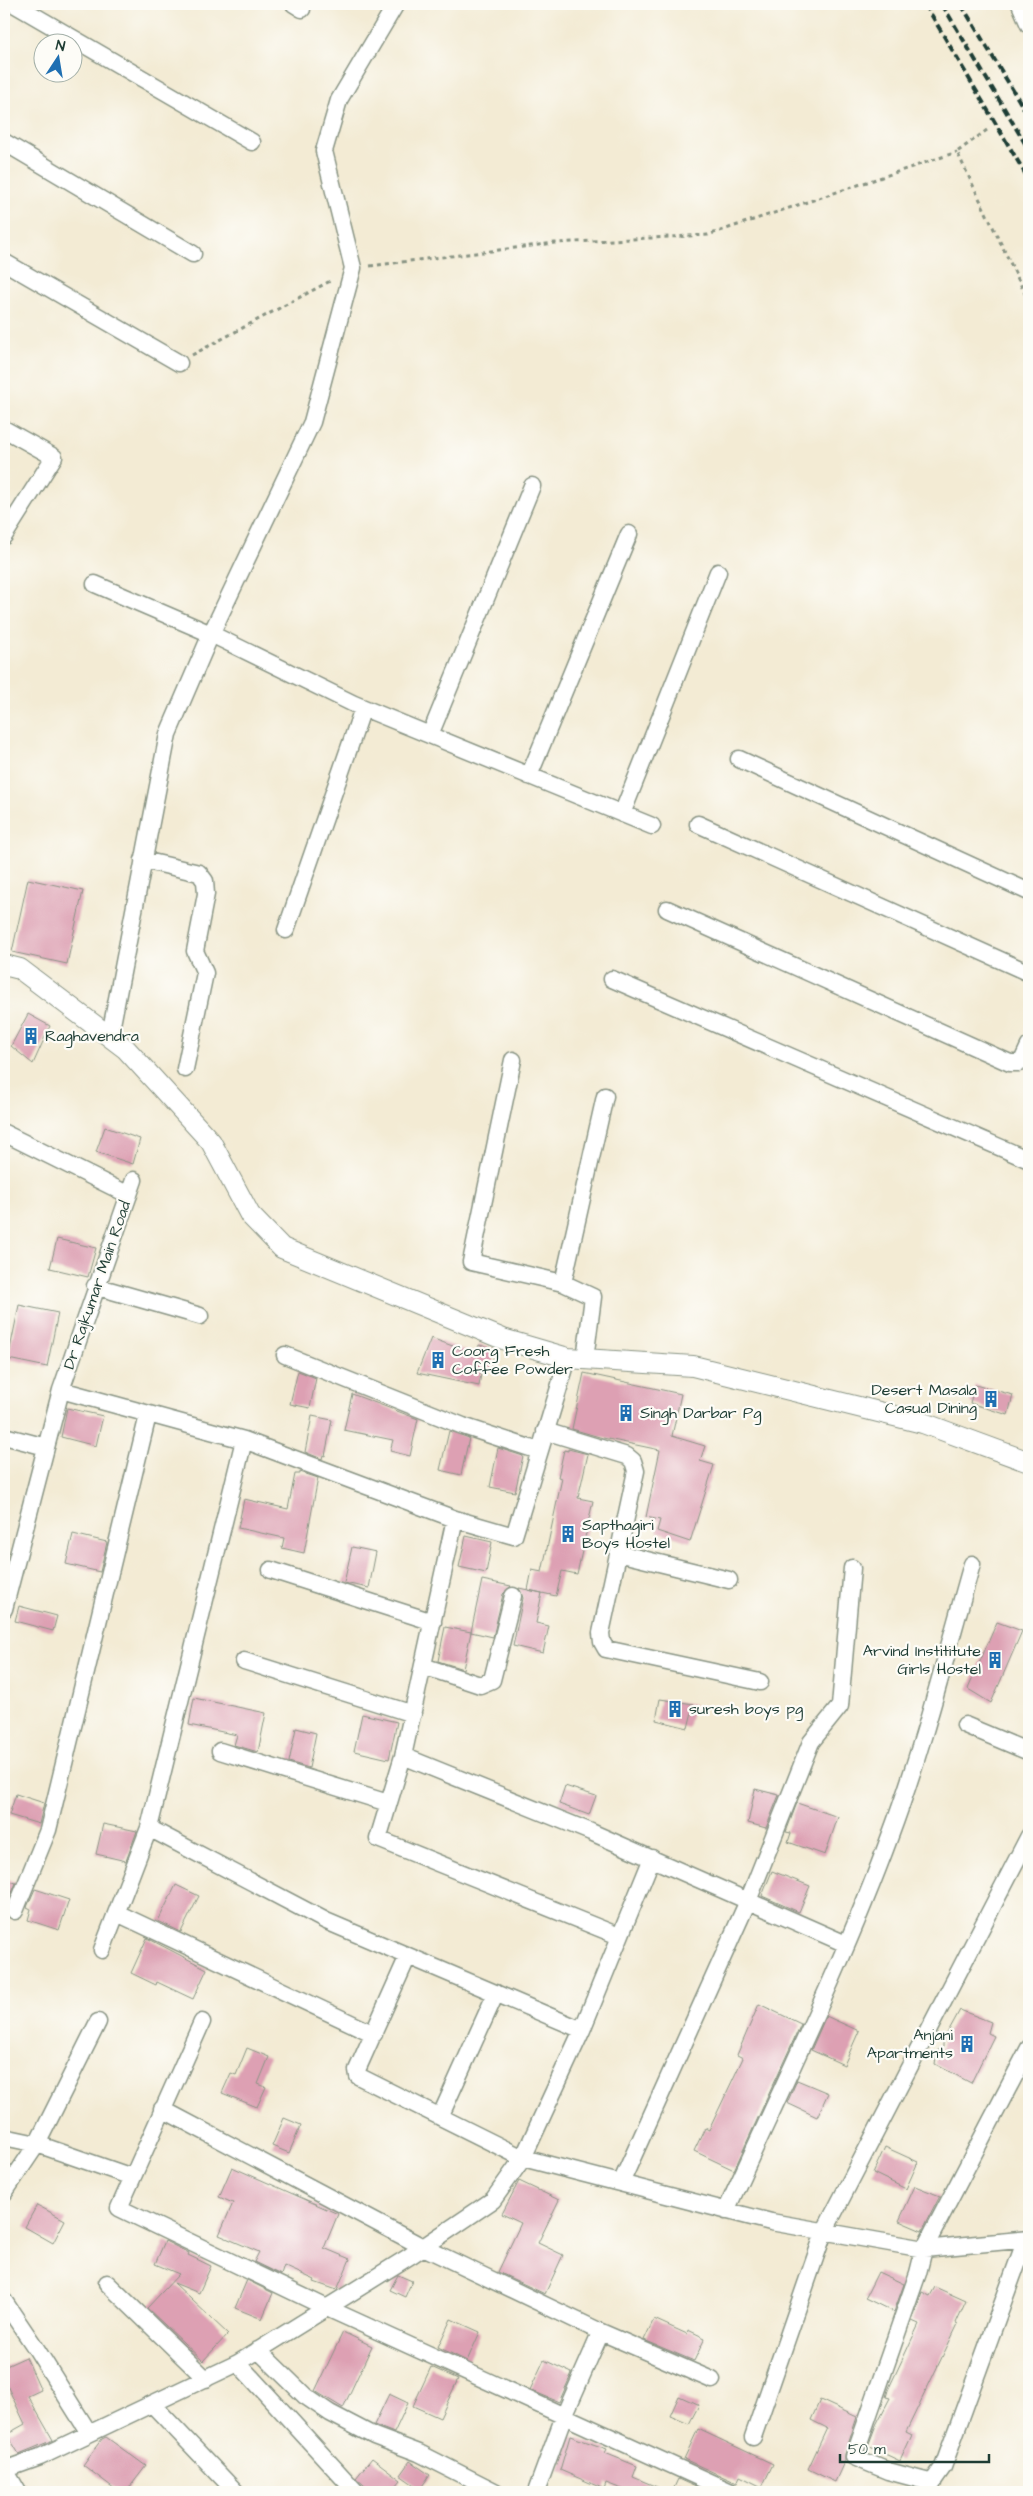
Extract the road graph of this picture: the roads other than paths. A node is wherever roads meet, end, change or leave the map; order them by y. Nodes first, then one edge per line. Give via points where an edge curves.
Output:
1 (14, 4) edge
2 (396, 4) edge
3 (1020, 4) edge
4 (1029, 25) edge
5 (4, 142) edge
6 (252, 142) dead end
7 (194, 254) dead end
8 (4, 262) edge
9 (179, 363) road end
10 (4, 429) edge
11 (532, 486) dead end
12 (629, 534) dead end
13 (4, 536) edge
14 (718, 572) dead end
15 (95, 584) dead end
16 (211, 634) junction
17 (364, 708) junction
18 (430, 735) junction
19 (739, 759) dead end
20 (529, 776) junction
21 (622, 814) junction
22 (698, 824) dead end
23 (652, 826) dead end
24 (143, 860) junction
25 (1029, 892) edge
26 (667, 909) dead end
27 (286, 930) dead end
28 (4, 965) edge
29 (1029, 973) edge
30 (612, 979) dead end
31 (110, 1035) junction
32 (1029, 1046) edge
33 (513, 1060) dead end
34 (185, 1069) dead end
35 (605, 1096) dead end
36 (4, 1133) edge
37 (1029, 1160) edge
38 (563, 1283) junction
39 (95, 1286) junction
40 (200, 1316) dead end
41 (285, 1354) dead end
42 (576, 1359) junction
43 (61, 1390) junction
44 (148, 1415) junction
45 (545, 1431) junction
46 (4, 1436) edge
47 (244, 1440) junction
48 (46, 1447) junction
49 (539, 1451) junction
50 (1029, 1462) edge
51 (455, 1519) junction
52 (618, 1553) junction
53 (972, 1564) dead end
54 (852, 1568) dead end
55 (271, 1570) dead end
56 (730, 1580) dead end
57 (513, 1596) dead end
58 (4, 1609) edge
59 (433, 1622) junction
60 (244, 1661) dead end
61 (423, 1666) junction
62 (760, 1682) dead end
63 (412, 1714) junction
64 (965, 1725) dead end
65 (220, 1750) dead end
66 (1029, 1752) edge
67 (403, 1756) junction
68 (388, 1803) junction
69 (149, 1828) junction
70 (1029, 1836) edge
71 (652, 1858) junction
72 (748, 1901) junction
73 (15, 1911) dead end
74 (117, 1914) junction
75 (619, 1936) junction
76 (846, 1944) junction
77 (102, 1950) dead end
78 (408, 1956) junction
79 (496, 1993) junction
80 (98, 2022) dead end
81 (202, 2022) dead end
82 (582, 2030) junction
83 (374, 2034) junction
84 (1029, 2048) edge
85 (162, 2109) junction
86 (440, 2117) junction
87 (4, 2137) edge
88 (37, 2144) junction
89 (523, 2158) junction
90 (132, 2176) junction
91 (621, 2183) junction
92 (4, 2193) edge
93 (726, 2211) junction
94 (824, 2232) junction
95 (1027, 2239) edge
96 (423, 2248) junction
97 (924, 2249) junction
98 (108, 2283) dead end
99 (4, 2300) edge
100 (327, 2308) junction
101 (601, 2332) junction
102 (258, 2350) junction
103 (238, 2363) junction
104 (206, 2379) junction
105 (712, 2380) dead end
106 (153, 2405) junction
107 (564, 2416) junction
108 (89, 2433) junction
109 (753, 2437) dead end
110 (4, 2469) edge
111 (929, 2488) edge
112 (18, 2492) edge
113 (236, 2492) edge
114 (356, 2492) edge
115 (496, 2492) edge
116 (536, 2492) edge
117 (731, 2492) edge

1 - 6 street
2 - 16 street via 339,100 324,151 353,268 312,422
3 - 4 street
5 - 7 street
8 - 9 street
10 - 13 street via 54,457
11 - 18 street
12 - 20 street
14 - 21 street
15 - 16 street
16 - 17 street
16 - 24 street via 168,734
17 - 18 street
17 - 27 street
18 - 20 street
19 - 25 street
20 - 21 street
21 - 23 street
22 - 29 street
24 - 31 street
24 - 34 street via 199,873 205,881 206,894 195,952 205,973
26 - 32 street via 1010,1062 1018,1063 1023,1059
28 - 31 street via 20,969
30 - 37 street
31 - 42 street via 211,1142 250,1215 282,1248 503,1339
33 - 38 street via 471,1262
35 - 38 street
36 - 39 street, Dr Rajkumar Main Road via 131,1188
38 - 42 street via 593,1297
39 - 40 street
39 - 43 street, Dr Rajkumar Main Road
41 - 49 street via 463,1426
42 - 45 street
42 - 50 street via 693,1366 923,1423
43 - 44 street
43 - 48 street, Dr Rajkumar Main Road
44 - 47 street
44 - 73 street via 48,1830
45 - 49 street
45 - 52 street via 627,1456 633,1461 636,1471
46 - 48 street
47 - 51 street
47 - 69 street
48 - 58 street, Dr Rajkumar Main Road
49 - 51 street via 514,1536
51 - 59 street
52 - 56 street
52 - 62 street via 601,1633 606,1649
53 - 76 street via 891,1836
54 - 72 street via 840,1706 812,1742
55 - 59 street
57 - 61 street via 492,1680 480,1684
59 - 61 street
60 - 63 street
61 - 63 street
63 - 67 street
64 - 66 street
65 - 68 street
67 - 68 street
67 - 71 street
68 - 75 street via 378,1839
69 - 74 street
69 - 78 street via 326,1921
70 - 94 street
71 - 72 street
71 - 75 street
72 - 76 street
72 - 91 street
74 - 77 street
74 - 83 street
75 - 82 street
76 - 93 street
78 - 79 street
78 - 83 street
79 - 82 street
79 - 86 street
80 - 88 street
81 - 85 street
82 - 89 street
83 - 86 street via 358,2076
84 - 97 street
85 - 90 street
85 - 96 street
86 - 89 street
87 - 88 street
88 - 90 street
88 - 92 street
89 - 91 street
89 - 96 street via 493,2200
90 - 100 street via 119,2208
91 - 93 street
93 - 94 street
94 - 97 street
94 - 109 street
95 - 97 street
95 - 111 street via 943,2467
96 - 100 street
96 - 101 street
97 - 111 street via 854,2457
98 - 104 street
99 - 108 street
100 - 102 street
100 - 107 street
101 - 105 street
101 - 107 street
102 - 103 street
102 - 115 street via 305,2396 330,2413
103 - 104 street
103 - 114 street
104 - 106 street
106 - 108 street
106 - 113 street
107 - 116 street
107 - 117 street
108 - 110 street via 40,2457
110 - 112 street

